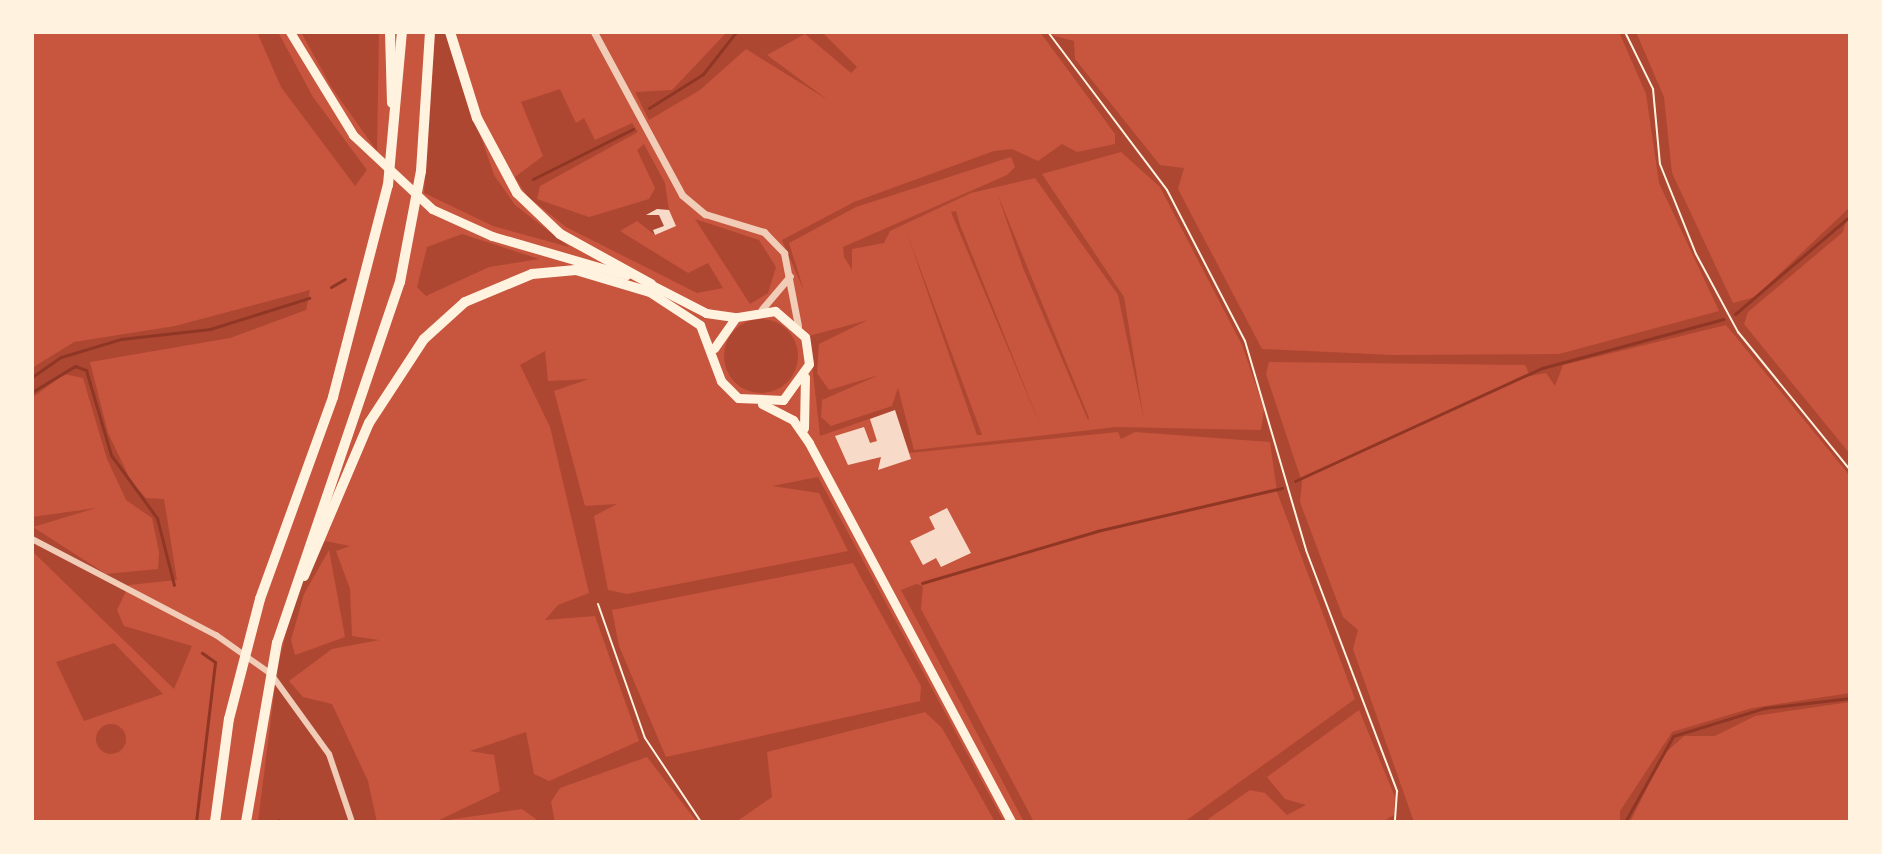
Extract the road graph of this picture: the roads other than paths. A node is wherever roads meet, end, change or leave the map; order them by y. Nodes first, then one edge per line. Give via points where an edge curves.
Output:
1 (290, 32) edge
2 (390, 32) edge
3 (402, 32) edge
4 (430, 32) edge
5 (450, 32) edge
6 (594, 32) edge
7 (388, 185) junction
8 (791, 270) junction
9 (650, 288) junction
10 (762, 309) junction
11 (736, 317) junction
12 (798, 326) junction
13 (714, 348) junction
14 (805, 377) junction
15 (762, 404) junction
16 (809, 443) junction
17 (32, 539) edge
18 (215, 822) edge
19 (246, 822) edge
20 (352, 822) edge
21 (1011, 822) edge

1 - 9 main road via 353,135 432,209 507,241 604,266
2 - 7 highway
3 - 7 highway
4 - 19 highway via 421,171 400,282 277,643
5 - 9 highway via 477,118 517,193 560,234
6 - 8 street via 682,195 705,214 764,232
7 - 18 highway via 333,397 260,599 229,719
8 - 10 street via 788,284
8 - 12 street
9 - 11 main road via 706,313
9 - 13 main road via 700,325
9 - 19 highway via 600,274 532,274 465,302 408,360 350,461 300,586 265,696
10 - 11 main road
10 - 12 main road
11 - 13 main road
12 - 14 main road via 809,350
13 - 15 main road via 729,390
14 - 15 main road via 783,400
14 - 16 main road via 800,418
15 - 16 main road via 793,420
16 - 21 main road
17 - 20 street via 234,646 296,701 329,754

